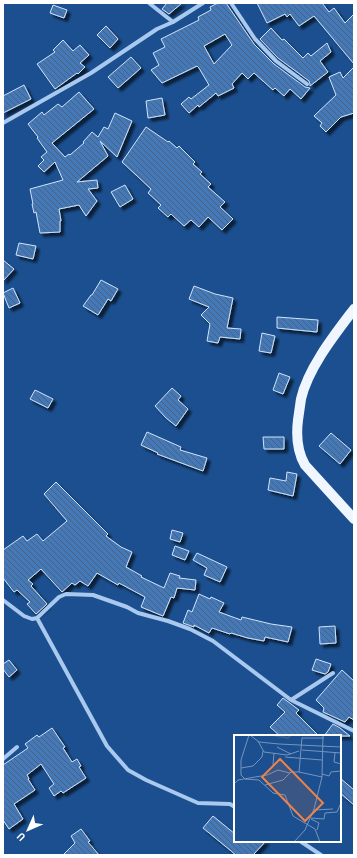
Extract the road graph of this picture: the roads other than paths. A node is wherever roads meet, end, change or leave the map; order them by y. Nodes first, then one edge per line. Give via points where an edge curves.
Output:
1 (149, 3) edge
2 (203, 3) edge
3 (231, 3) edge
4 (173, 22) junction
5 (307, 84) dead end
6 (3, 123) edge
7 (354, 309) edge
8 (354, 519) edge
9 (3, 600) edge
10 (38, 618) junction
11 (333, 672) dead end
12 (291, 700) junction
13 (354, 731) edge
14 (17, 747) dead end
15 (3, 759) edge
16 (234, 806) edge
17 (302, 842) edge
18 (321, 855) edge

1 - 4 street
2 - 4 street
3 - 5 street via 255,39 276,61
4 - 6 street via 157,29 91,73
7 - 8 main road via 308,378 301,398 297,428 298,448 305,465
9 - 10 street via 24,616
10 - 12 street via 59,597 66,594 93,594 138,613 185,627 213,640
10 - 16 street via 106,746 128,770 198,803 230,804
11 - 12 street
12 - 13 street
14 - 15 street
17 - 18 street

